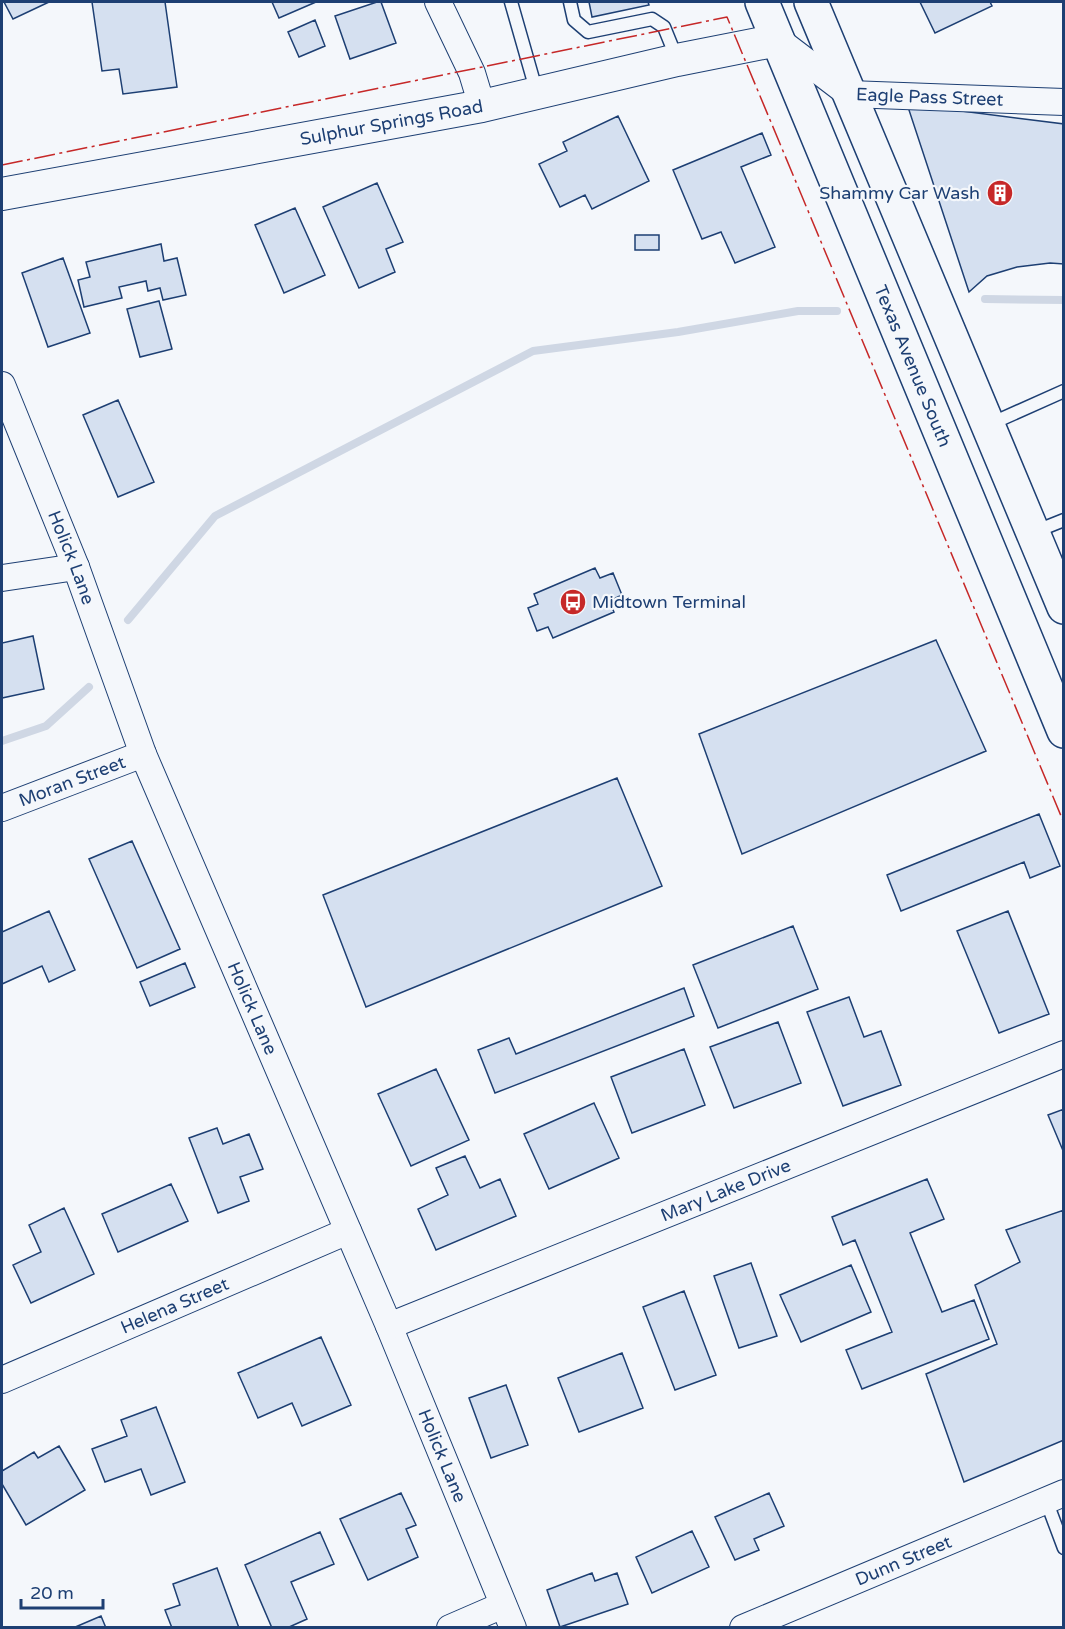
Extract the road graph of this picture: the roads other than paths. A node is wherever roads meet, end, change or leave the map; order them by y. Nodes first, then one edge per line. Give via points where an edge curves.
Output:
1 (438, 2) edge
2 (512, 2) edge
3 (570, 2) edge
4 (762, 2) edge
5 (811, 2) edge
6 (778, 40) junction
7 (677, 60) junction
8 (849, 94) junction
9 (537, 95) junction
10 (1064, 102) edge
11 (482, 106) junction
12 (2, 194) edge
13 (2, 385) edge
14 (1064, 391) edge
15 (987, 426) junction
16 (1064, 520) edge
17 (1032, 533) junction
18 (76, 567) junction
19 (2, 578) edge
20 (1064, 607) edge
21 (1064, 731) edge
22 (143, 754) junction
23 (2, 808) edge
24 (1064, 1054) edge
25 (348, 1231) junction
26 (389, 1326) junction
27 (2, 1380) edge
28 (1054, 1497) edge
29 (1064, 1548) edge
30 (508, 1616) edge
31 (450, 1628) edge
32 (743, 1628) edge

1 - 11 street via 472,73
2 - 9 lane
3 - 7 lane via 574,21 588,32 652,19 664,27
4 - 6 main road, Texas Avenue South
5 - 8 main road
6 - 7 street, Sulphur Springs Road
6 - 8 street, Eagle Pass Street
6 - 21 main road, Texas Avenue South
7 - 9 street, Sulphur Springs Road
8 - 10 street, Eagle Pass Street
8 - 15 main road
9 - 11 street, Sulphur Springs Road
11 - 12 street, Sulphur Springs Road
13 - 18 street, Holick Lane
14 - 15 lane
15 - 17 main road
16 - 17 lane
17 - 20 main road
18 - 19 street
18 - 22 street, Holick Lane
22 - 23 street, Moran Street
22 - 25 street, Holick Lane
24 - 26 street, Mary Lake Drive
25 - 26 street, Holick Lane
25 - 27 street, Helena Street
26 - 30 street, Holick Lane
28 - 29 lane
28 - 32 street, Dunn Street
30 - 31 street

